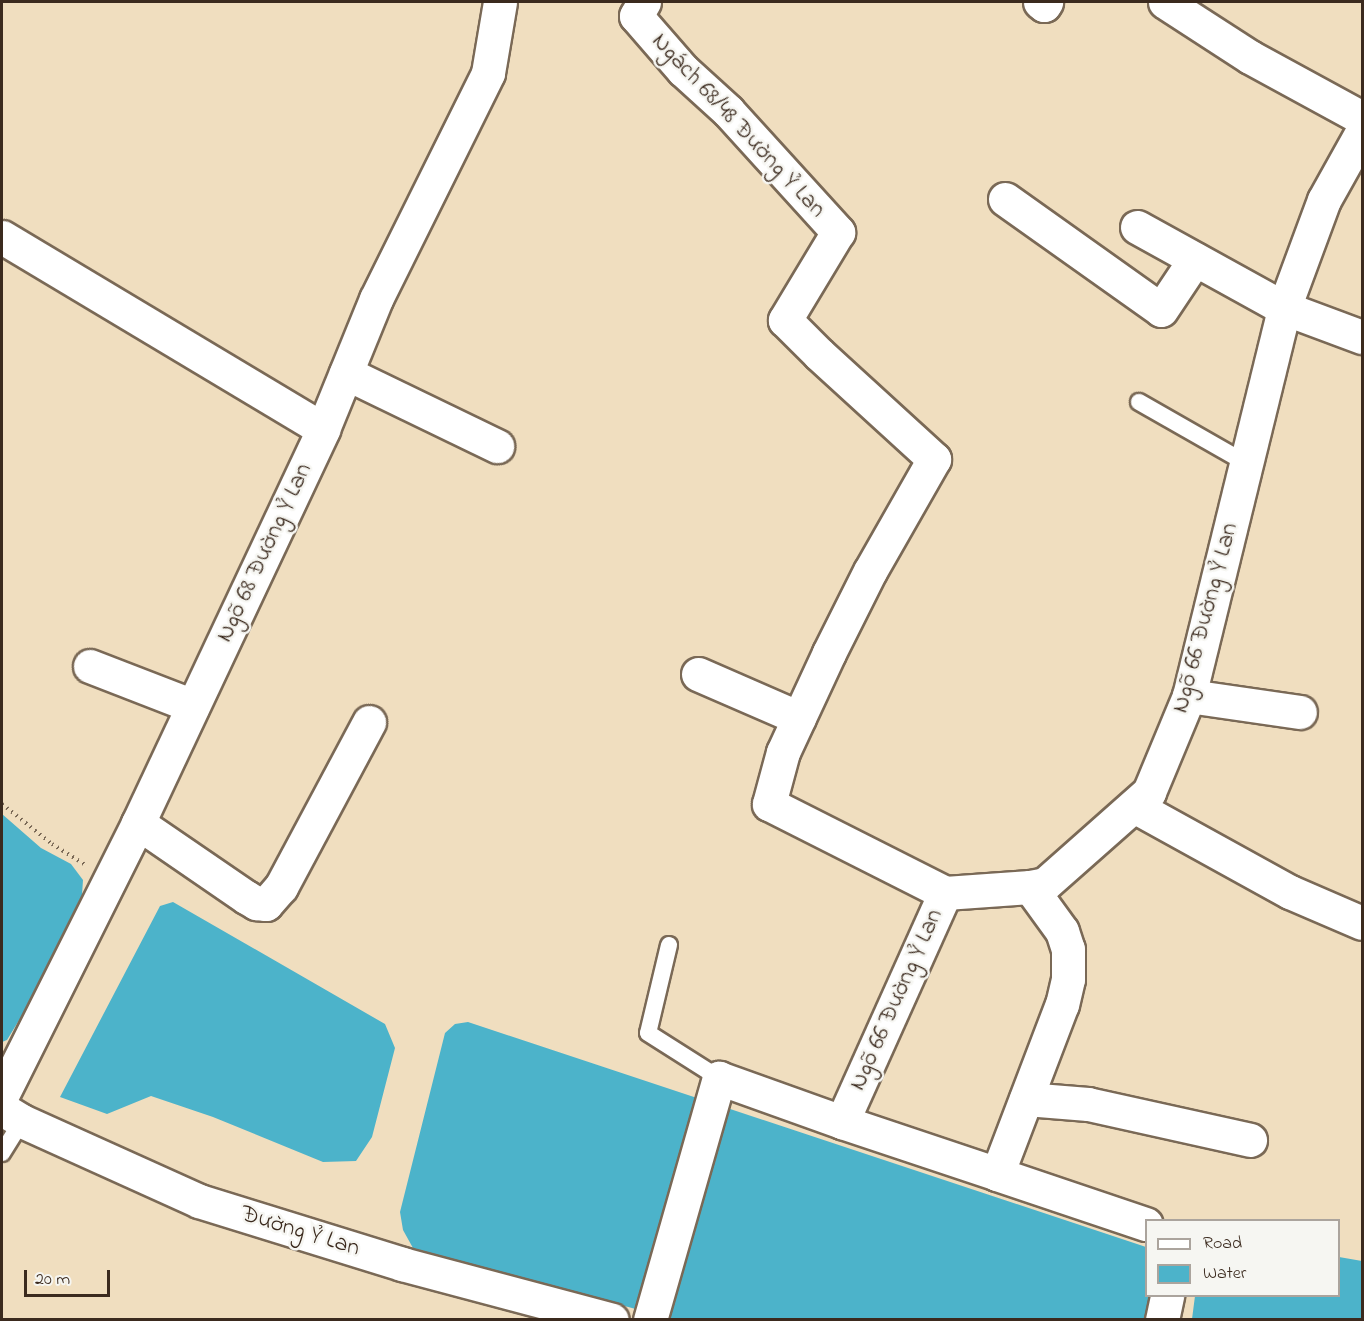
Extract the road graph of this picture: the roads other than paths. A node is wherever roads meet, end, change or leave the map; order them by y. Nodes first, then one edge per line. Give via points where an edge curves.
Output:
1 (500, 2) edge
2 (645, 2) edge
3 (1040, 2) edge
4 (1046, 2) edge
5 (1165, 2) edge
6 (1362, 118) edge
7 (1362, 132) edge
8 (1005, 199) dead end
9 (1137, 227) dead end
10 (2, 237) edge
11 (1195, 259) junction
12 (1284, 308) junction
13 (1362, 337) edge
14 (346, 373) junction
15 (1139, 402) dead end
16 (323, 429) junction
17 (497, 446) dead end
18 (1246, 463) junction
19 (90, 666) dead end
20 (698, 674) dead end
21 (1189, 696) junction
22 (193, 706) junction
23 (1300, 712) dead end
24 (799, 718) junction
25 (369, 722) dead end
26 (1134, 806) junction
27 (138, 823) junction
28 (1030, 888) junction
29 (945, 893) junction
30 (1362, 922) edge
31 (669, 945) dead end
32 (716, 1086) junction
33 (2, 1095) edge
34 (1026, 1099) junction
35 (12, 1115) edge
36 (842, 1122) junction
37 (1250, 1140) dead end
38 (2, 1153) edge
39 (997, 1174) junction
40 (1145, 1224) edge
41 (1167, 1297) edge
42 (650, 1319) edge
43 (612, 1320) edge
44 (1162, 1320) edge

1 - 14 street, Ngõ 68 Đường Ỷ Lan via 488,73 376,298
2 - 24 street, Ngách 68/48 Đường Ỷ Lan via 636,16 838,232 785,320 934,459 870,571
3 - 4 street
5 - 6 street via 1250,57
7 - 12 street, Ngõ 66 Đường Ỷ Lan via 1324,200
8 - 11 street via 1161,310
9 - 11 street
10 - 16 street
11 - 12 street
12 - 13 street
12 - 18 street, Ngõ 66 Đường Ỷ Lan
14 - 16 street, Ngõ 68 Đường Ỷ Lan
14 - 17 street
15 - 18 lane
16 - 22 street, Ngõ 68 Đường Ỷ Lan
18 - 21 street, Ngõ 66 Đường Ỷ Lan
19 - 22 street
20 - 24 street
21 - 23 street
21 - 26 street, Ngõ 66 Đường Ỷ Lan via 1149,792
22 - 27 street, Ngõ 68 Đường Ỷ Lan
24 - 29 street, Ngách 68/48 Đường Ỷ Lan via 783,752 769,804
25 - 27 street via 281,887 266,904 246,897
26 - 28 street, Ngõ 66 Đường Ỷ Lan via 1044,884
26 - 30 street via 1290,892
27 - 33 street, Ngõ 68 Đường Ỷ Lan
28 - 29 street, Ngõ 66 Đường Ỷ Lan
28 - 34 street via 1062,931 1068,949 1068,969 1062,1004
29 - 36 street, Ngõ 66 Đường Ỷ Lan
31 - 32 lane via 648,1033
32 - 36 street, Ngõ 66 Đường Ỷ Lan
32 - 42 street
34 - 37 street via 1089,1104
34 - 39 street
35 - 38 lane
35 - 43 street, Đường Ỷ Lan via 199,1201 402,1264
36 - 39 street
39 - 40 street
41 - 44 street

